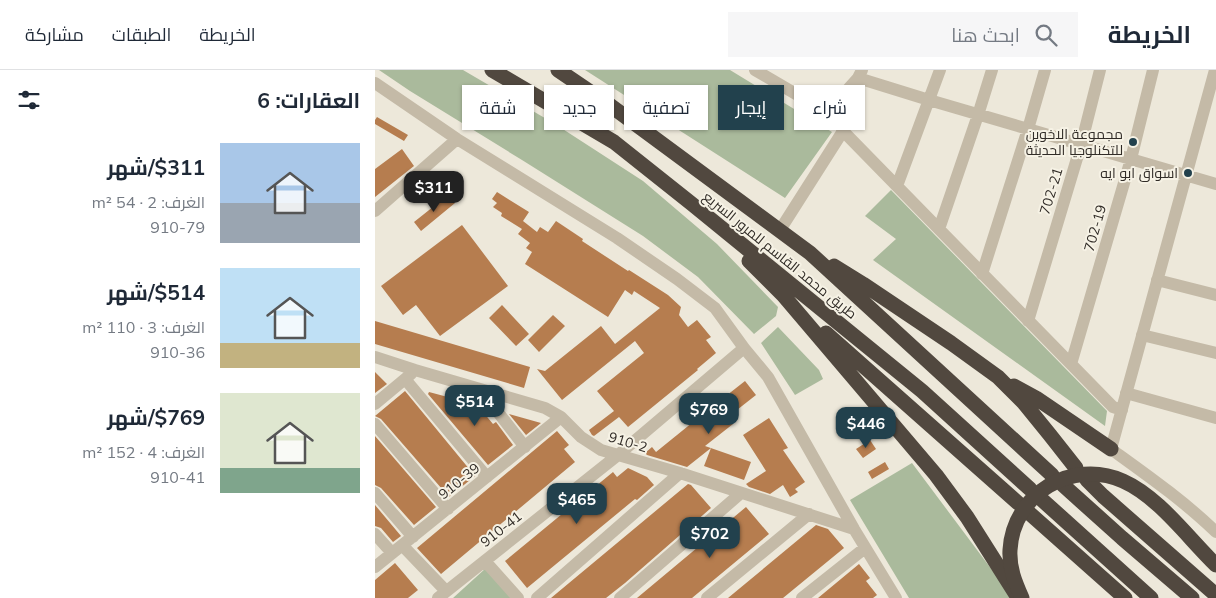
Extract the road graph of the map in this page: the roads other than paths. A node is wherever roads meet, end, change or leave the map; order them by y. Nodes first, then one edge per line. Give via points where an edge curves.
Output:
1 (558, 70) edge
2 (755, 70) edge
3 (940, 70) edge
4 (992, 70) edge
5 (1045, 70) edge
6 (1100, 70) edge
7 (1153, 70) edge
8 (493, 71) edge
9 (860, 74) edge
10 (1215, 75) edge
11 (375, 83) edge
12 (850, 85) edge
13 (794, 93) edge
14 (929, 100) junction
15 (978, 115) junction
16 (1028, 129) junction
17 (843, 131) joint
18 (457, 139) junction
19 (1081, 145) junction
20 (1131, 159) junction
21 (1186, 176) junction
22 (1216, 184) edge
23 (897, 186) junction
24 (692, 204) junction
25 (375, 212) edge
26 (939, 229) junction
27 (780, 230) junction
28 (811, 253) junction
29 (982, 274) junction
30 (1157, 280) junction
31 (783, 295) junction
32 (1216, 295) edge
33 (1028, 321) junction
34 (1142, 335) junction
35 (744, 348) junction
36 (1216, 353) edge
37 (375, 357) edge
38 (1071, 364) junction
39 (410, 375) junction
40 (998, 377) junction
41 (480, 389) junction
42 (1126, 393) junction
43 (375, 404) edge
44 (1122, 410) junction
45 (561, 417) junction
46 (1216, 418) edge
47 (375, 424) edge
48 (525, 447) junction
49 (1111, 449) junction
50 (618, 455) junction
51 (1076, 468) dead end
52 (680, 473) junction
53 (487, 477) junction
54 (1087, 480) dead end
55 (375, 493) edge
56 (741, 493) junction
57 (447, 509) junction
58 (809, 514) junction
59 (853, 529) junction
60 (1216, 532) edge
61 (375, 534) edge
62 (413, 537) junction
63 (865, 548) junction
64 (397, 549) junction
65 (485, 560) junction
66 (1216, 565) edge
67 (375, 567) edge
68 (1216, 595) edge
69 (441, 596) edge
70 (894, 597) edge
71 (518, 598) edge
72 (537, 598) edge
73 (620, 598) edge
74 (707, 598) edge
75 (802, 598) edge
76 (1020, 598) edge
77 (1125, 598) edge
78 (1151, 598) edge
79 (1192, 598) edge

1 - 27 highway, طريق محمد القاسم للمرور السريع
2 - 13 street
3 - 14 street
4 - 15 street
5 - 16 street
6 - 19 street, 702-21
7 - 20 street, 702-19
8 - 24 highway, طريق محمد القاسم للمرور السريع via 614,142
9 - 12 street
9 - 14 street
10 - 21 street
11 - 18 street
14 - 15 street
14 - 23 street
15 - 16 street
15 - 26 street
16 - 19 street
16 - 29 street
17 - 23 street
17 - 27 street
18 - 25 street
18 - 35 street via 677,279 715,308
19 - 20 street
19 - 33 street, 702-21
20 - 21 street
20 - 38 street, 702-19
21 - 22 street
21 - 30 street
23 - 26 street
24 - 31 highway
24 - 78 highway, طريق محمد القاسم للمرور السريع via 922,390
26 - 29 street
27 - 28 highway, طريق محمد القاسم للمرور السريع
28 - 40 highway via 951,342
28 - 79 highway, طريق محمد القاسم للمرور السريع via 1122,538
29 - 33 street
30 - 32 street
30 - 34 street
31 - 76 highway via 953,496
31 - 77 highway
33 - 38 street
34 - 36 street
34 - 42 street
35 - 50 street, 910-41
35 - 59 street via 768,377
37 - 39 street, 910-2
38 - 44 street via 1113,407
39 - 41 street, 910-2
39 - 43 street
39 - 53 street
40 - 49 highway via 1036,398
40 - 51 highway via 1035,416
41 - 45 street, 910-2 via 545,408
41 - 48 street
42 - 44 street
42 - 46 street
44 - 49 street
45 - 48 street, 910-39
45 - 50 street, 910-2 via 581,437 601,450
47 - 57 street
48 - 53 street, 910-39
49 - 60 street
50 - 52 street, 910-2
50 - 65 street, 910-41
52 - 56 street, 910-2
52 - 72 street
53 - 57 street, 910-39
54 - 68 highway
55 - 62 street
56 - 58 street, 910-2
56 - 73 street
57 - 62 street, 910-39
58 - 59 street, 910-2
58 - 74 street
59 - 63 street
61 - 64 street
62 - 64 street, 910-39
63 - 70 street
63 - 75 street
64 - 67 street, 910-39
64 - 69 street
65 - 69 street, 910-41
65 - 71 street
66 - 76 highway, bridge via 1148,496 1123,481 1104,475 1080,474 1045,488 1030,501 1019,518 1012,537 1010,557

